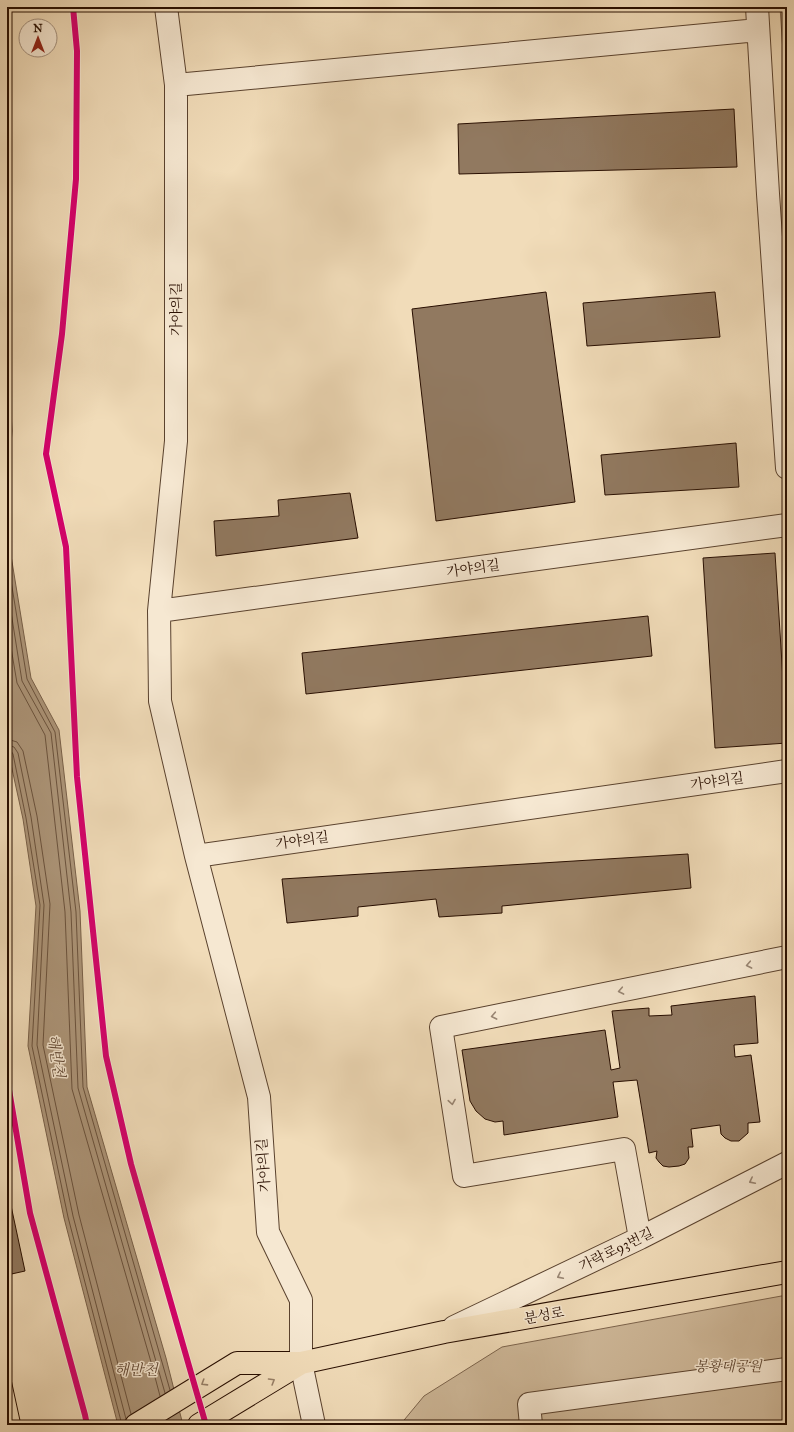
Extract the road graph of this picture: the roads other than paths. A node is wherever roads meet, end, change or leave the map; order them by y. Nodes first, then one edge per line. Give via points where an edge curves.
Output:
1 (166, 7) edge
2 (758, 7) edge
3 (758, 30) junction
4 (176, 85) junction
5 (787, 468) edge
6 (787, 525) edge
7 (159, 611) junction
8 (787, 771) edge
9 (196, 856) junction
10 (787, 957) edge
11 (787, 1163) edge
12 (640, 1238) junction
13 (787, 1272) edge
14 (444, 1332) junction
15 (301, 1363) junction
16 (787, 1369) edge
17 (136, 1425) edge
18 (199, 1425) edge
19 (314, 1425) edge
20 (531, 1425) edge

1 - 4 street, 가야의길
2 - 3 street
3 - 4 street
3 - 5 street
4 - 7 street, 가야의길 via 176,441
6 - 7 street, 가야의길
7 - 9 street, 가야의길 via 160,701
8 - 9 street, 가야의길
9 - 15 street, 가야의길 via 259,1097 268,1232 301,1300
10 -> 12 street via 441,1027 464,1176 624,1149
11 -> 12 street, 가락로93번길
12 -> 14 street, 가락로93번길
13 - 14 main road, 분성로
14 - 15 main road, 분성로
15 -> 17 main road, 분성로 via 237,1363
18 -> 15 main road, 분성로
15 - 19 street, 가야의길
16 - 20 street via 529,1404

